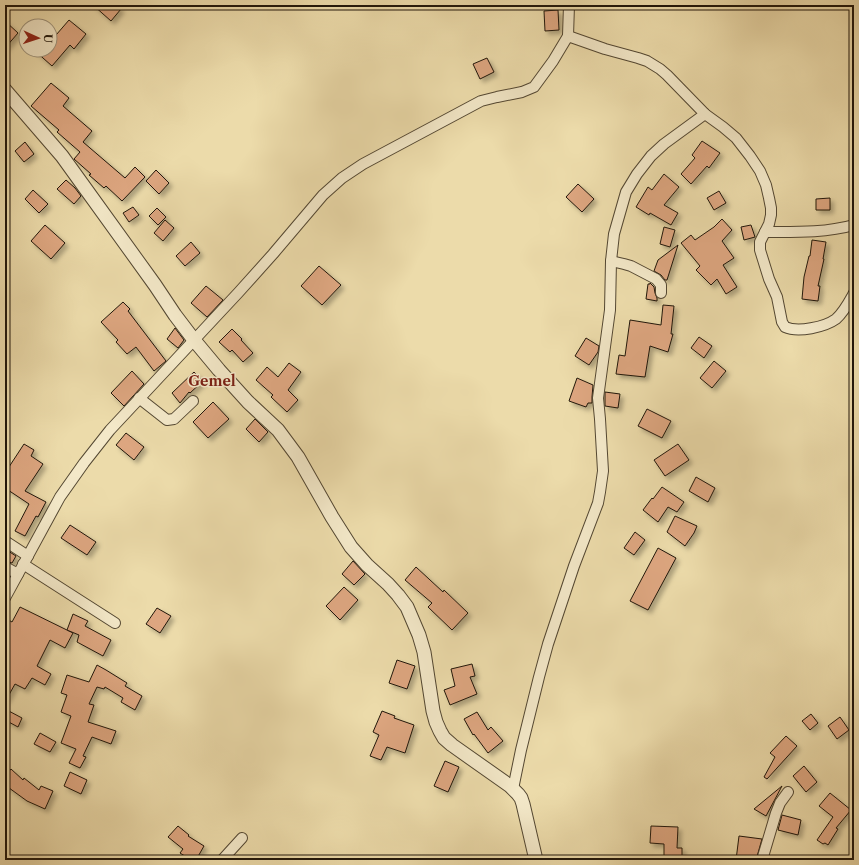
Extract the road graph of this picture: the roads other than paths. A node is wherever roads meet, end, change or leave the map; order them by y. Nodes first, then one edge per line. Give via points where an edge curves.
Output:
1 (569, 5) edge
2 (568, 36) junction
3 (5, 90) edge
4 (705, 114) junction
5 (854, 225) edge
6 (765, 232) junction
7 (611, 261) junction
8 (661, 292) dead end
9 (854, 293) edge
10 (194, 340) junction
11 (139, 398) junction
12 (193, 401) dead end
13 (5, 541) edge
14 (26, 560) junction
15 (5, 567) edge
16 (18, 574) junction
17 (5, 598) edge
18 (115, 623) dead end
19 (514, 789) junction
20 (788, 792) dead end
21 (242, 838) dead end
22 (222, 860) edge
23 (536, 860) edge
24 (762, 860) edge

1 - 2 street
2 - 4 street via 647,61 667,75
2 - 10 street via 534,87 481,101 363,164 342,178 323,195
3 - 10 street via 62,156
4 - 6 street via 736,138 760,171 771,208
4 - 7 street via 664,144 637,174 622,204 614,234
5 - 6 street via 827,231
6 - 9 street via 760,242 760,250 785,327 802,330 828,323 846,308
7 - 8 street via 631,266 656,279 661,285
7 - 19 street via 610,310 598,398 603,471 598,503 548,644 521,750
10 - 11 street
10 - 19 street via 248,402 278,430 298,457 351,547 407,607 424,652 433,711 444,738
11 - 12 street via 167,420 174,419
11 - 14 street via 110,430 60,497
13 - 14 street
14 - 16 street
14 - 18 street
15 - 16 street
16 - 17 street
19 - 23 street via 521,798
20 - 24 street via 776,813
21 - 22 street

